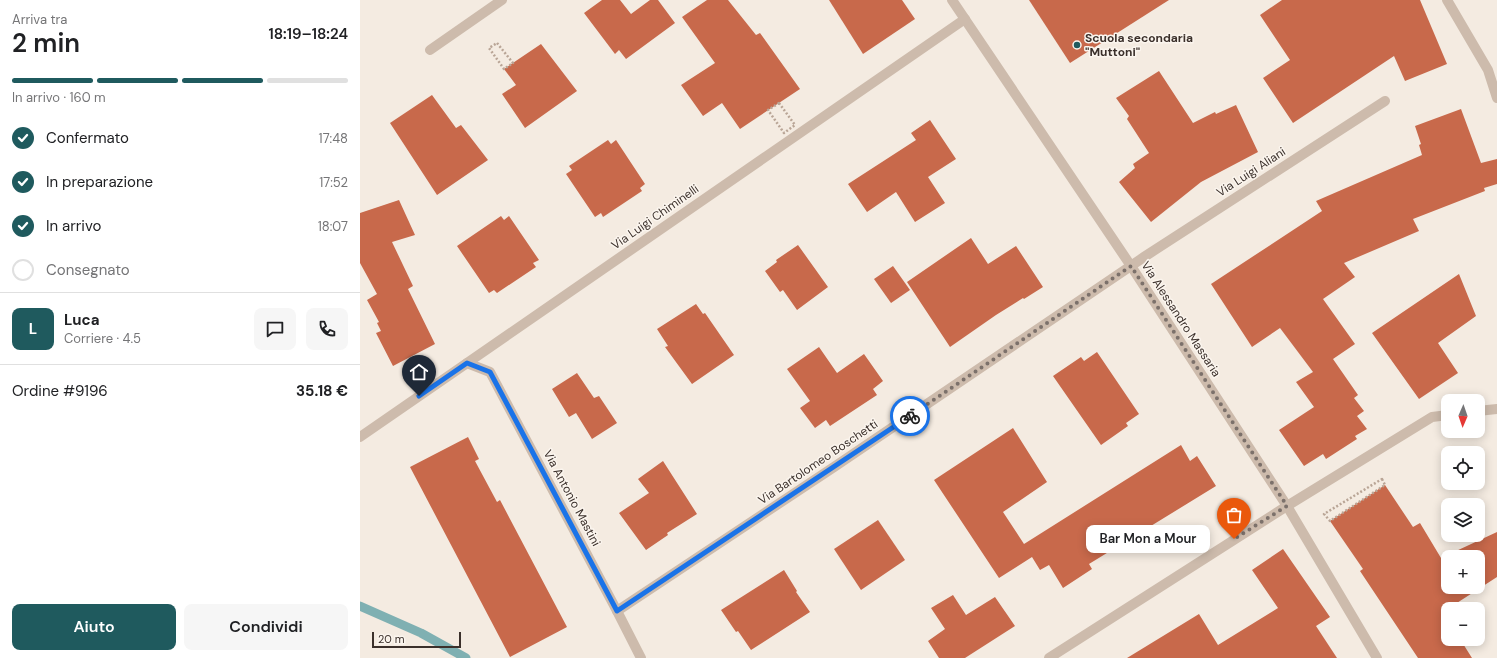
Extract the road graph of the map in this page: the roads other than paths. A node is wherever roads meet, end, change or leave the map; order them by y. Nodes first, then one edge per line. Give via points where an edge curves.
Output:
1 (502, 0) edge
2 (952, 0) edge
3 (1447, 0) edge
4 (964, 19) junction
5 (430, 50) dead end
6 (1493, 68) edge
7 (1497, 98) edge
8 (1385, 101) dead end
9 (1131, 266) junction
10 (467, 363) junction
11 (1497, 409) edge
12 (1485, 410) edge
13 (1441, 416) edge
14 (360, 437) edge
15 (1287, 506) junction
16 (617, 611) junction
17 (641, 658) edge
18 (1049, 658) edge
19 (1377, 658) edge

1 - 5 street
2 - 4 street, Via Alessandro Massaria
3 - 6 street
4 - 9 street, Via Alessandro Massaria
4 - 10 street, Via Luigi Chiminelli
6 - 7 street
8 - 9 street, Via Luigi Aliani
9 - 15 street, Via Alessandro Massaria
9 - 16 street, Via Bartolomeo Boschetti via 834,468
10 - 14 street, Via Luigi Chiminelli
10 - 16 street, Via Antonio Mastini via 490,372
11 - 12 street
13 - 15 street via 1432,417
15 - 18 street
15 - 19 street, Via Alessandro Massaria
16 - 17 street, Via Antonio Mastini

